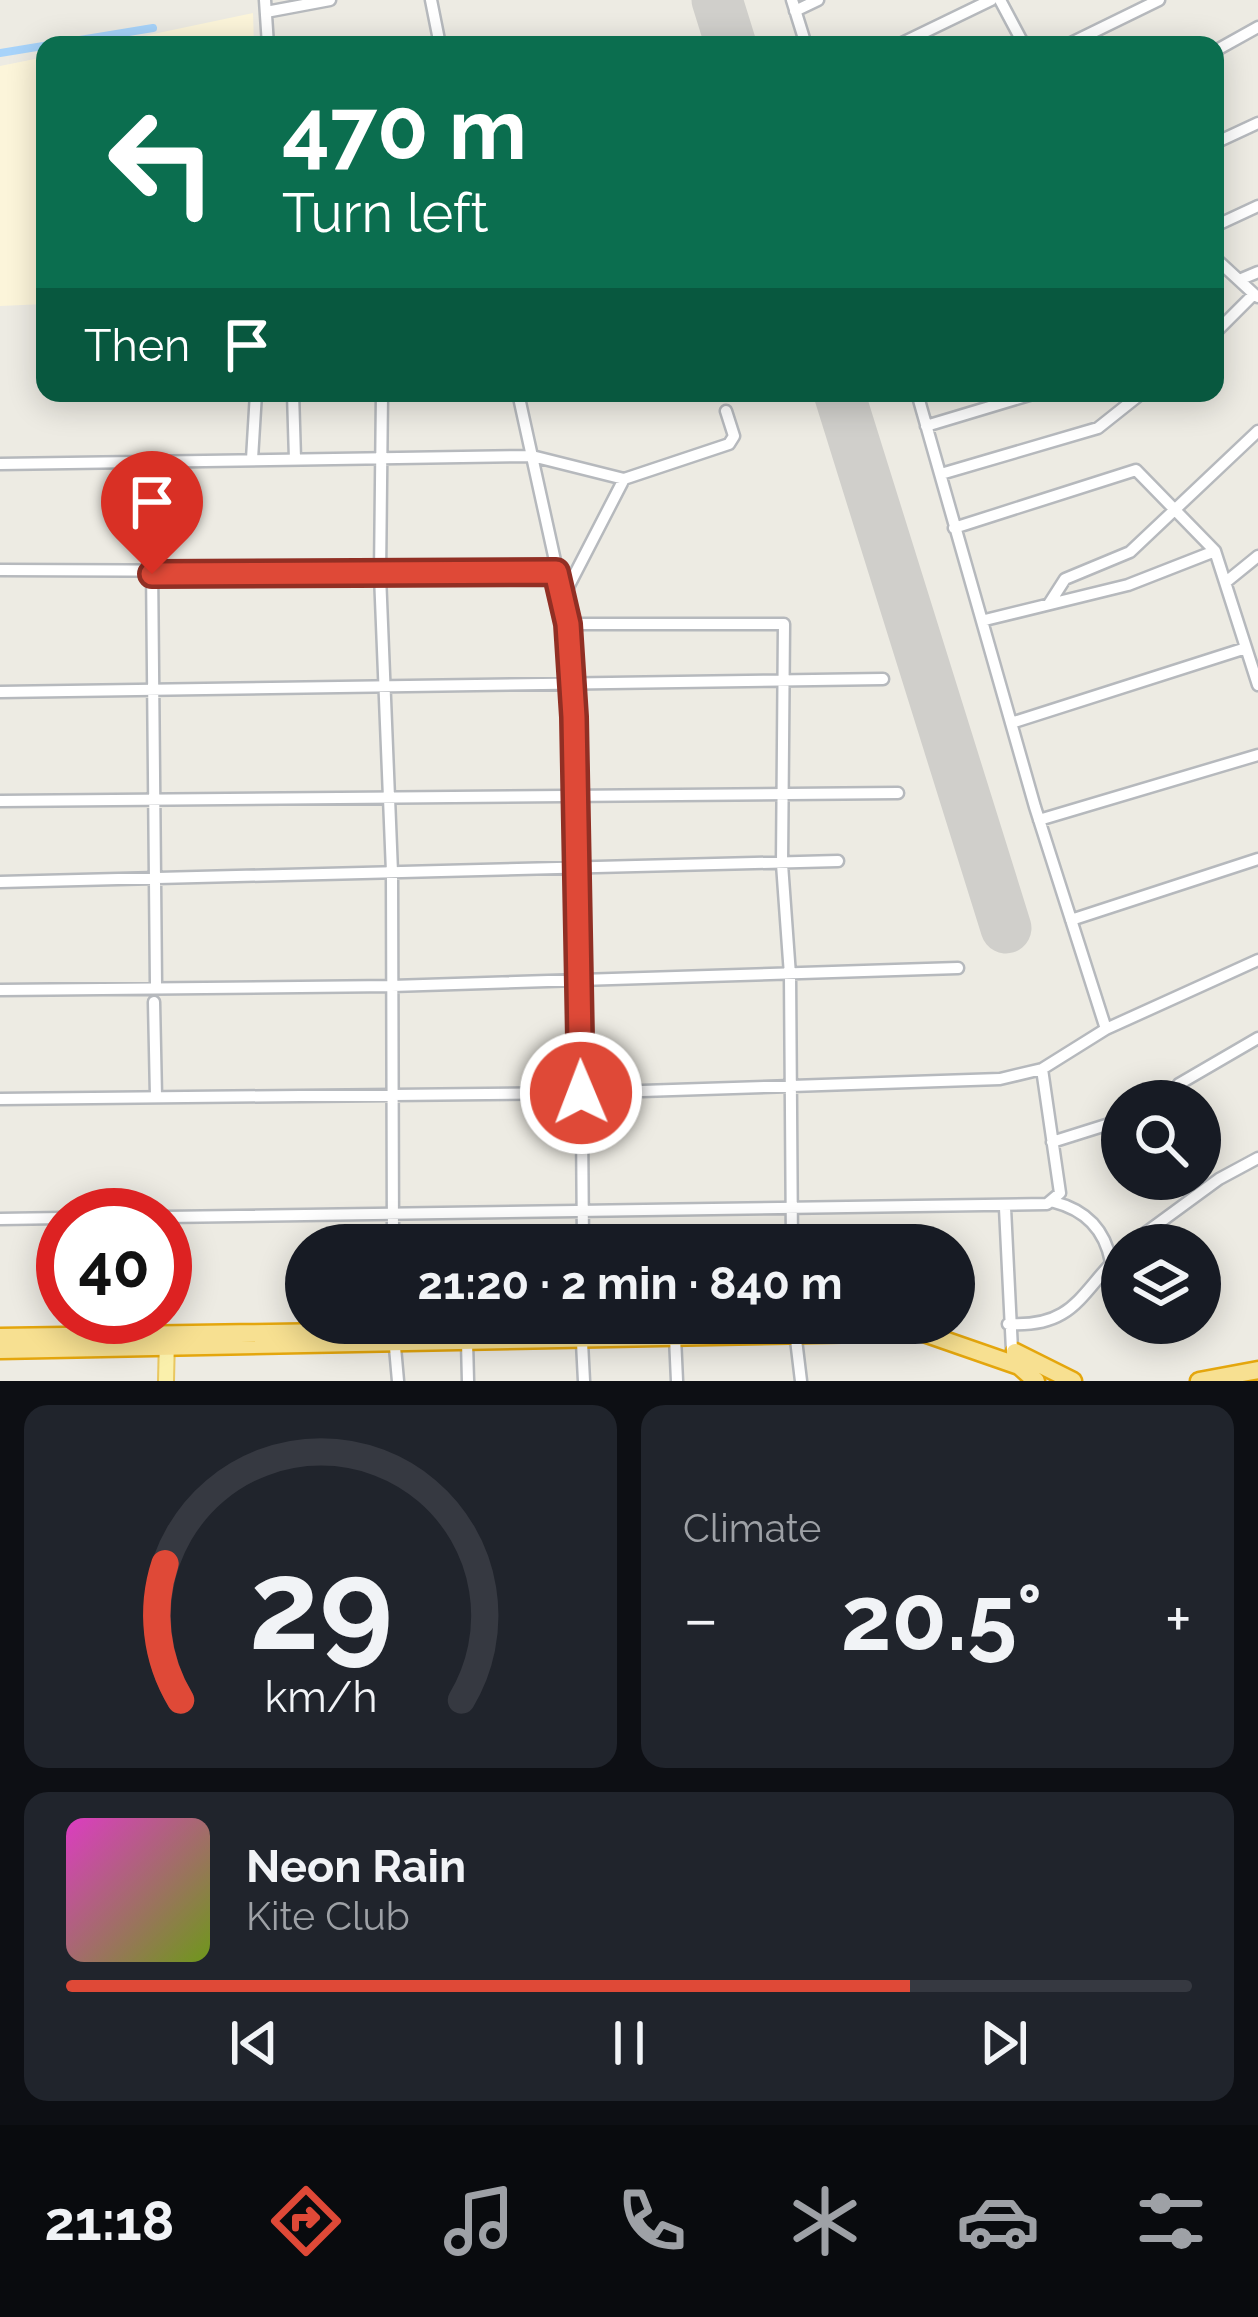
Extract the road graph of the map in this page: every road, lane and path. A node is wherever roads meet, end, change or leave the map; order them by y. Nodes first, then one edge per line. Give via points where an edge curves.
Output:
1 (330, 0) edge
2 (431, 0) edge
3 (818, 0) edge
4 (995, 0) edge
5 (1159, 0) edge
6 (794, 5) edge
7 (265, 6) edge
8 (1258, 27) edge
9 (267, 36) edge
10 (438, 36) edge
11 (803, 36) edge
12 (917, 36) edge
13 (1018, 36) edge
14 (1085, 36) edge
15 (1224, 45) edge
16 (1258, 123) edge
17 (1224, 139) edge
18 (1258, 206) edge
19 (1224, 222) edge
20 (1224, 266) edge
21 (1258, 272) edge
22 (1239, 280) junction
23 (1256, 295) edge
24 (1224, 325) edge
25 (255, 402) edge
26 (293, 402) edge
27 (382, 402) edge
28 (520, 402) edge
29 (919, 402) edge
30 (1006, 402) edge
31 (1131, 402) edge
32 (726, 410) dead end
33 (926, 426) junction
34 (1258, 430) edge
35 (532, 456) junction
36 (252, 459) junction
37 (295, 459) junction
38 (381, 459) junction
39 (151, 460) junction
40 (0, 464) edge
41 (941, 474) junction
42 (623, 478) junction
43 (1173, 509) junction
44 (954, 528) junction
45 (1215, 551) junction
46 (1258, 556) edge
47 (0, 571) edge
48 (556, 572) junction
49 (152, 574) junction
50 (380, 575) junction
51 (1226, 582) junction
52 (562, 599) junction
53 (1049, 604) junction
54 (986, 620) junction
55 (568, 624) junction
56 (1246, 648) junction
57 (785, 678) junction
58 (883, 679) dead end
59 (572, 682) junction
60 (387, 685) junction
61 (1258, 685) edge
62 (154, 688) junction
63 (0, 692) edge
64 (1011, 723) junction
65 (1258, 754) edge
66 (898, 793) dead end
67 (784, 795) junction
68 (574, 798) junction
69 (154, 799) junction
70 (0, 801) edge
71 (388, 801) junction
72 (1039, 820) junction
73 (1258, 860) edge
74 (838, 862) dead end
75 (782, 864) junction
76 (580, 868) junction
77 (392, 872) junction
78 (155, 877) junction
79 (0, 882) edge
80 (1071, 920) junction
81 (1258, 960) edge
82 (958, 968) dead end
83 (790, 975) junction
84 (579, 980) junction
85 (156, 986) junction
86 (392, 986) junction
87 (0, 990) edge
88 (154, 1002) dead end
89 (1106, 1029) junction
90 (1258, 1038) edge
91 (1042, 1070) junction
92 (1186, 1080) edge
93 (790, 1085) junction
94 (581, 1093) junction
95 (156, 1096) junction
96 (395, 1096) junction
97 (0, 1099) edge
98 (1101, 1127) edge
99 (1052, 1142) junction
100 (1258, 1158) edge
101 (1054, 1202) junction
102 (791, 1208) junction
103 (1005, 1208) junction
104 (393, 1211) junction
105 (583, 1211) junction
106 (192, 1215) edge
107 (36, 1218) edge
108 (0, 1219) edge
109 (393, 1224) edge
110 (583, 1224) edge
111 (791, 1224) edge
112 (1158, 1224) edge
113 (1101, 1237) edge
114 (1101, 1273) edge
115 (1008, 1324) junction
116 (285, 1336) edge
117 (0, 1337) edge
118 (975, 1337) edge
119 (36, 1338) edge
120 (192, 1339) edge
121 (98, 1344) edge
122 (163, 1344) edge
123 (395, 1344) edge
124 (467, 1344) edge
125 (582, 1344) edge
126 (675, 1344) edge
127 (796, 1344) edge
128 (956, 1344) edge
129 (0, 1350) edge
130 (1012, 1350) junction
131 (1258, 1374) edge
132 (162, 1381) edge
133 (398, 1381) edge
134 (468, 1381) edge
135 (584, 1381) edge
136 (677, 1381) edge
137 (801, 1381) edge
138 (1036, 1381) edge
139 (1073, 1381) edge
140 (1199, 1381) edge
141 (1242, 1381) edge

1 - 7 street
2 - 10 street
3 - 6 street
4 - 12 street
4 - 13 street
5 - 14 street
6 - 11 street
7 - 9 street
8 - 15 street
16 - 17 street
18 - 19 street
20 - 22 street
21 - 22 street
22 - 23 street
23 - 24 street
25 - 36 street
26 - 37 street
27 - 38 street
28 - 35 street
29 - 33 street
30 - 33 street
31 - 41 street via 1098,428
32 - 42 street via 729,444
33 - 41 street
34 - 43 street
35 - 38 street
35 - 42 street
35 - 48 street
36 - 37 street
36 - 39 street
37 - 38 street
38 - 50 street
39 - 40 street
39 - 49 street
41 - 44 street
42 - 52 street
43 - 44 street via 1136,470
43 - 45 street
43 - 53 street via 1130,552 1066,579
44 - 54 street
45 - 51 street
45 - 53 street
46 - 51 street
47 - 49 street
48 - 50 street
48 - 52 street
49 - 50 street
49 - 62 street
50 - 60 street
51 - 56 street
52 - 55 street
53 - 54 street
54 - 64 street
55 - 57 street via 784,622
55 - 59 street
56 - 61 street
56 - 64 street
57 - 58 street
57 - 59 street
57 - 67 street
59 - 60 street
59 - 68 street
60 - 62 street
60 - 71 street
62 - 63 street
62 - 69 street
64 - 72 street
65 - 72 street
66 - 67 street
67 - 68 street
67 - 75 street
68 - 71 street
68 - 76 street
69 - 70 street
69 - 71 street
69 - 78 street
71 - 77 street
72 - 80 street
73 - 80 street
74 - 75 street
75 - 76 street
75 - 83 street
76 - 77 street
76 - 84 street
77 - 78 street
77 - 86 street
78 - 79 street
78 - 85 street
80 - 89 street
81 - 89 street
82 - 83 street
83 - 84 street
83 - 93 street
84 - 86 street
84 - 94 street
85 - 86 street
85 - 87 street
86 - 96 street
88 - 95 street
89 - 91 street
90 - 92 street
91 - 93 street via 1000,1079
91 - 99 street
93 - 94 street
93 - 102 street
94 - 96 street
94 - 105 street
95 - 96 street
95 - 97 street
96 - 104 street
98 - 99 street
99 - 101 street via 1060,1193
100 - 112 street
101 - 103 street
101 - 113 street via 1070,1206
102 - 103 street
102 - 105 street
102 - 111 street
103 - 115 street
104 - 105 street
104 - 106 street
104 - 109 street
105 - 110 street
107 - 108 street
114 - 115 street via 1064,1316 1042,1326
115 - 130 street
116 - 120 highway
117 - 119 highway
118 - 130 highway
121 - 129 highway
122 - 132 main road
123 - 133 street
124 - 134 street
125 - 135 street
126 - 136 street
127 - 137 street
128 - 138 highway via 1019,1366
130 - 139 highway
131 - 140 highway
131 - 141 highway

